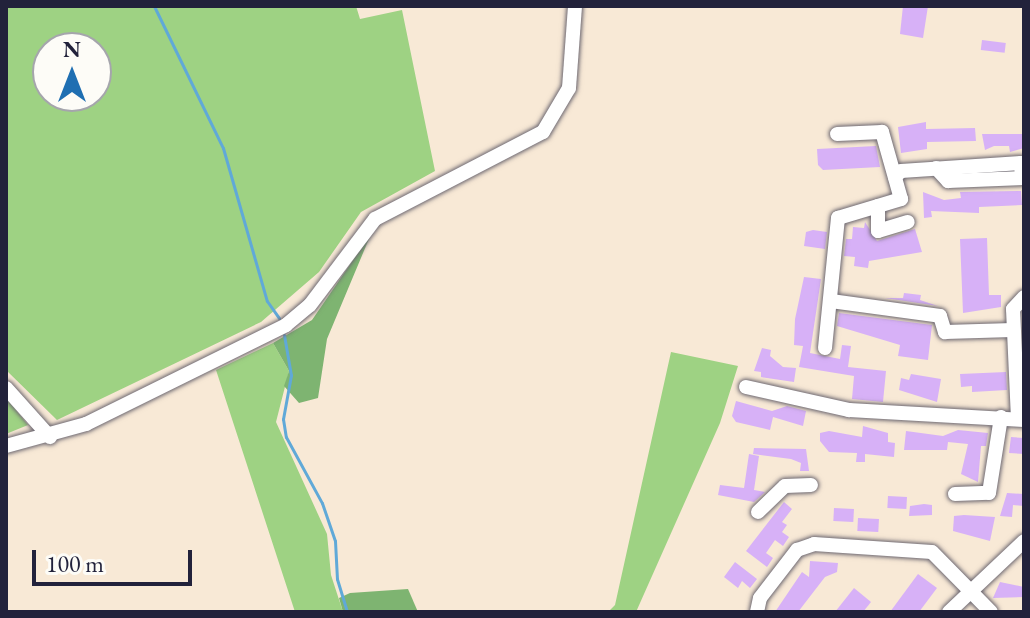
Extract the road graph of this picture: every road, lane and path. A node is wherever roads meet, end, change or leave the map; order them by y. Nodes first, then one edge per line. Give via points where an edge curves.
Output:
1 (575, 6) edge
2 (837, 134) dead end
3 (895, 177) junction
4 (1023, 178) edge
5 (878, 206) junction
6 (908, 222) dead end
7 (1024, 297) edge
8 (831, 301) junction
9 (1013, 330) junction
10 (825, 348) dead end
11 (746, 387) dead end
12 (6, 388) edge
13 (1001, 417) junction
14 (1021, 420) edge
15 (50, 437) junction
16 (6, 446) edge
17 (811, 485) dead end
18 (955, 494) dead end
19 (758, 512) dead end
20 (1024, 541) edge
21 (969, 590) junction
22 (757, 612) edge
23 (949, 612) edge
24 (991, 612) edge

1 - 15 street via 569,88 543,132 375,219 310,305 286,325
2 - 3 street via 882,132
3 - 4 street via 901,171 1021,163
3 - 5 street via 901,199
5 - 6 street via 878,231
5 - 8 street via 838,218
7 - 9 street via 1013,309
8 - 9 street via 940,316 945,332
8 - 10 street
9 - 14 street
11 - 13 street via 849,410
12 - 15 street
13 - 14 street
13 - 18 street via 989,493
15 - 16 street
17 - 19 street via 785,486
20 - 21 street
21 - 22 street via 932,552 803,544 760,598
21 - 23 street
21 - 24 street

